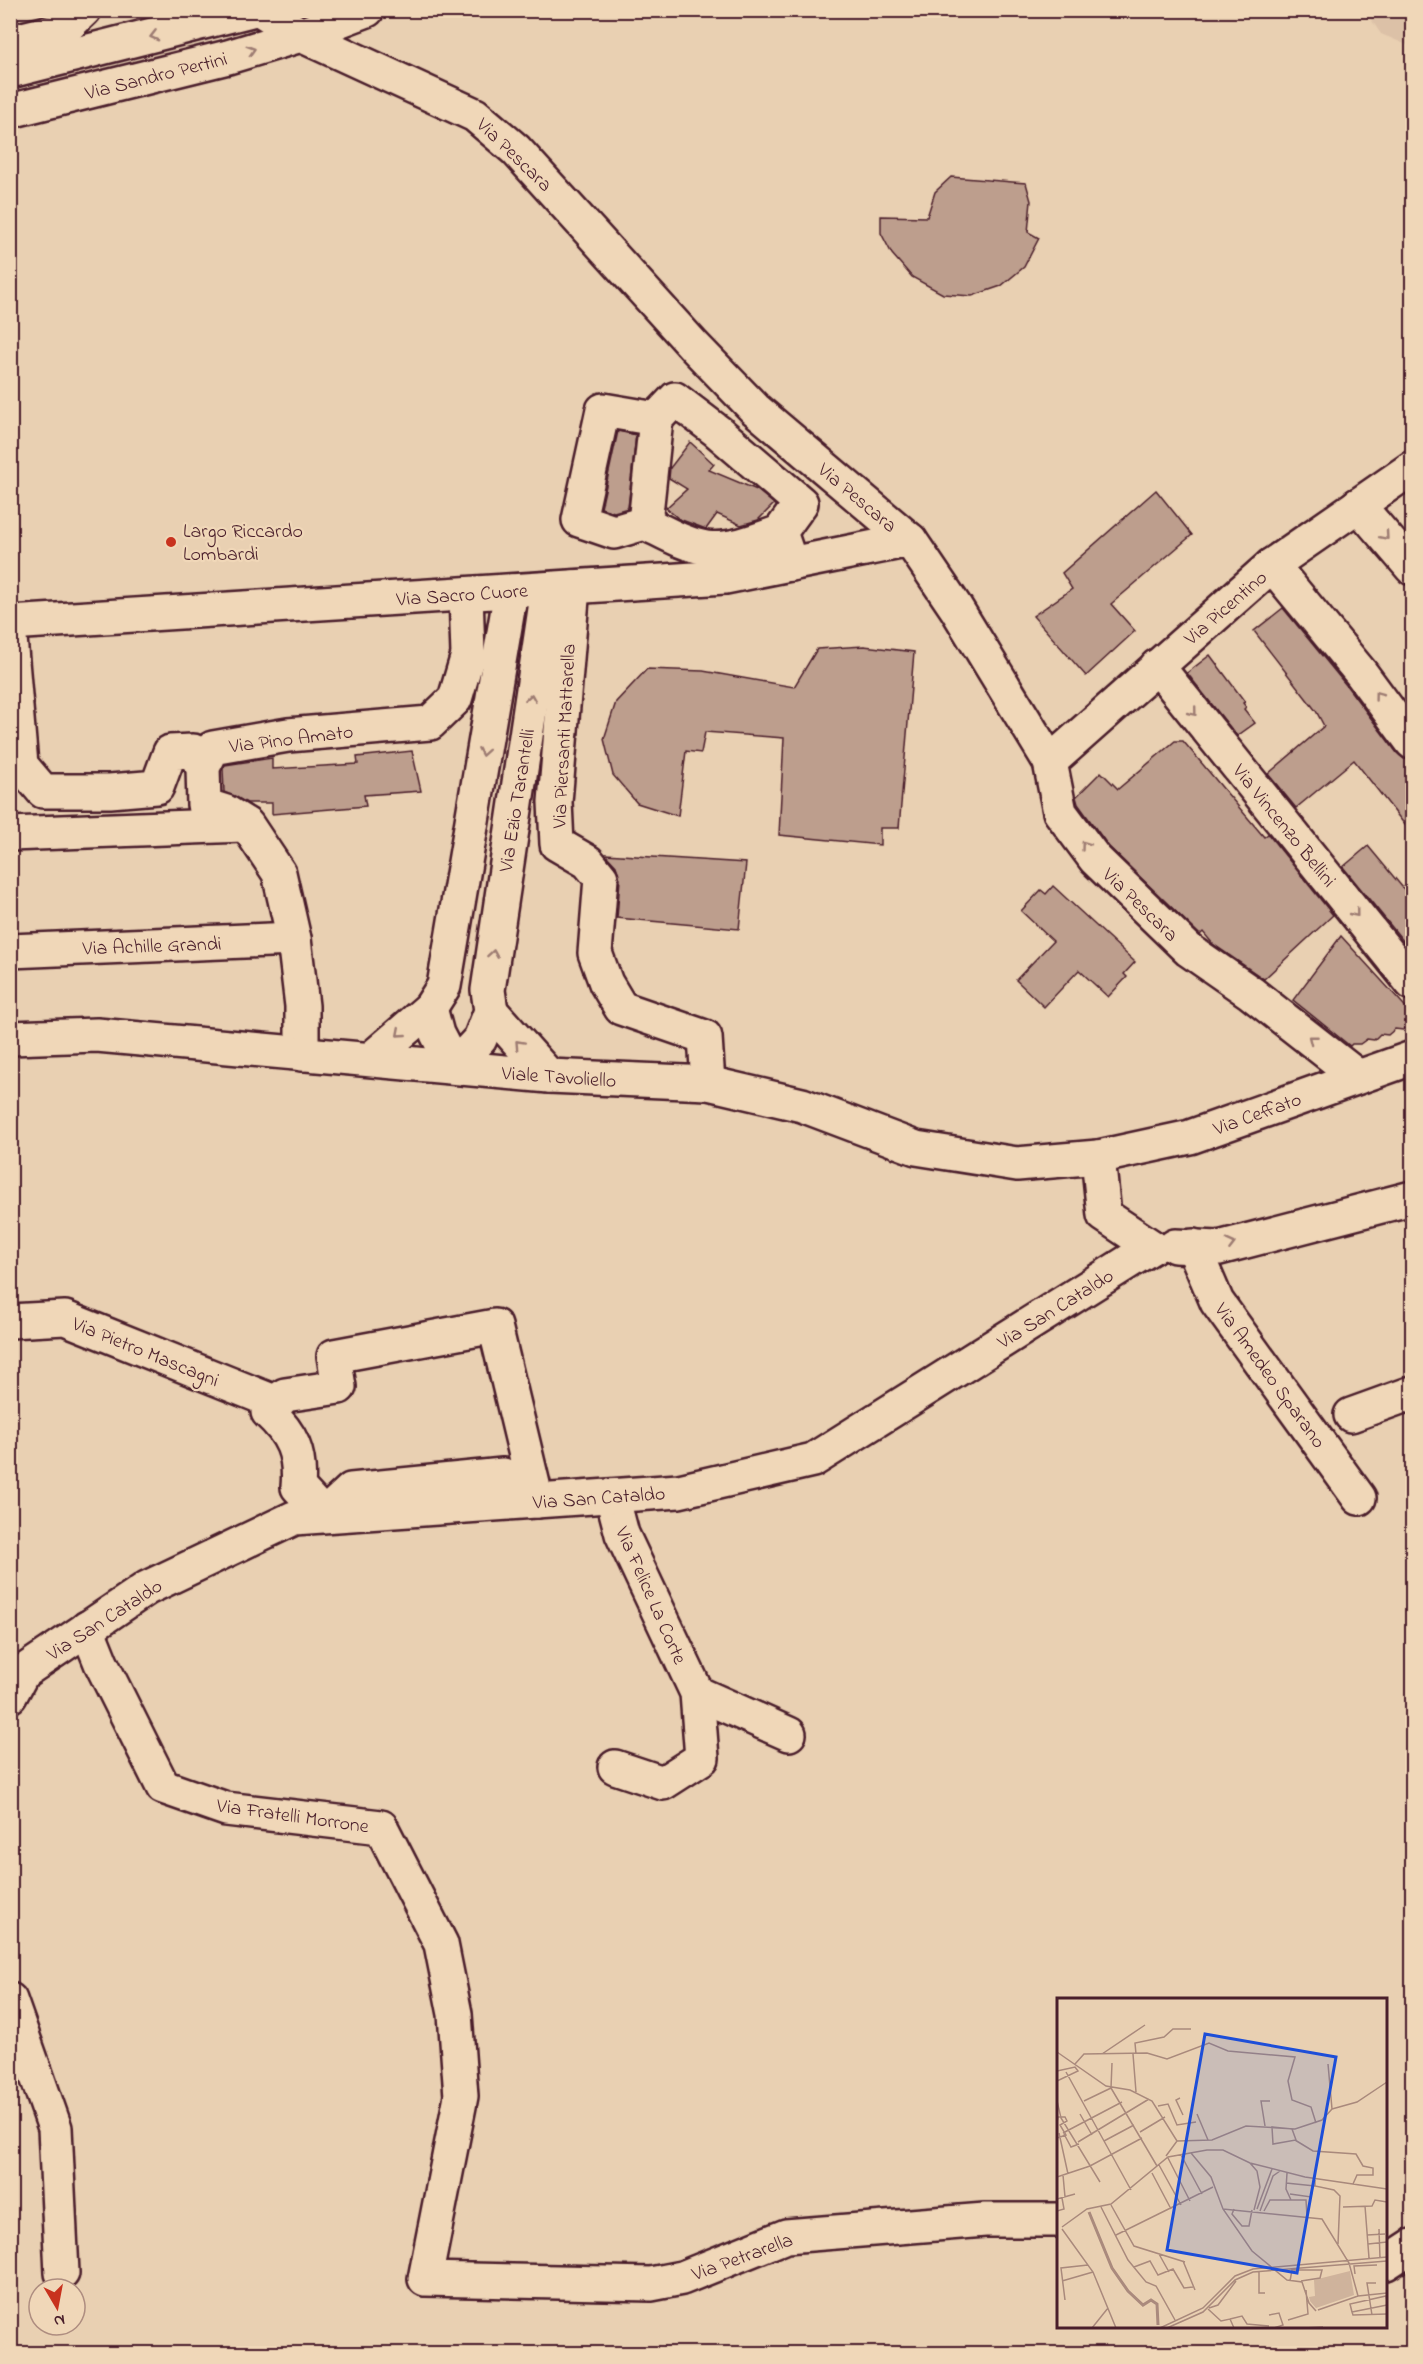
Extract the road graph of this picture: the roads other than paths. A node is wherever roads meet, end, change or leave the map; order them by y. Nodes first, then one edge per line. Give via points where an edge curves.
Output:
1 (84, 10) edge
2 (251, 10) edge
3 (261, 10) edge
4 (367, 10) edge
5 (301, 35) junction
6 (10, 42) edge
7 (10, 71) edge
8 (10, 111) edge
9 (656, 420) junction
10 (1413, 468) edge
11 (1358, 505) junction
12 (645, 523) junction
13 (614, 532) junction
14 (780, 532) junction
15 (910, 540) junction
16 (791, 564) junction
17 (1272, 565) junction
18 (1413, 568) edge
19 (574, 587) junction
20 (510, 591) junction
21 (466, 594) junction
22 (10, 623) edge
23 (10, 638) edge
24 (1157, 666) junction
25 (1413, 742) edge
26 (1050, 762) junction
27 (203, 767) junction
28 (247, 825) junction
29 (10, 834) edge
30 (294, 939) junction
31 (10, 951) edge
32 (1413, 983) edge
33 (430, 1008) junction
34 (491, 1011) junction
35 (10, 1038) edge
36 (302, 1054) junction
37 (1413, 1058) edge
38 (371, 1059) junction
39 (454, 1067) junction
40 (549, 1076) junction
41 (1357, 1076) junction
42 (708, 1083) junction
43 (1098, 1157) junction
44 (1413, 1198) edge
45 (1193, 1246) junction
46 (1152, 1247) junction
47 (10, 1321) edge
48 (1413, 1393) edge
49 (277, 1403) junction
50 (1351, 1415) dead end
51 (612, 1496) junction
52 (1359, 1498) dead end
53 (537, 1502) junction
54 (324, 1515) junction
55 (87, 1628) junction
56 (17, 1684) edge
57 (697, 1693) junction
58 (789, 1734) dead end
59 (615, 1767) dead end
60 (10, 2000) edge
61 (1057, 2220) edge
62 (1413, 2246) edge
63 (1387, 2262) edge
64 (62, 2273) dead end
65 (425, 2279) joint

1 - 6 street via 63,29
2 -> 7 street, Via Sandro Pertini
3 - 5 street, Via Pescara
4 - 5 street, Via Sandro Pertini
8 -> 5 street, Via Sandro Pertini
5 - 15 street, Via Pescara via 475,115 516,150 754,409
9 - 12 street
9 - 13 street via 603,410 579,520
9 - 14 street via 675,399 801,503
10 - 11 street, Via Picentino
11 - 17 street, Via Picentino
11 -> 18 street
12 - 13 street
12 - 14 street via 707,548 746,545
13 - 19 street
14 - 16 street
15 - 16 street, Via Sacro Cuore
15 - 26 street, Via Pescara
16 - 19 street, Via Sacro Cuore via 724,577
17 - 24 street, Via Picentino
25 -> 17 street
19 - 20 street, Via Sacro Cuore
34 -> 19 street, Via Ezio Tarantelli via 488,990
19 - 42 street, Via Piersanti Mattarella via 555,802 557,844 588,862 601,878 595,953 621,1008 705,1037
20 - 21 street, Via Sacro Cuore
20 -> 33 street, Via Ezio Tarantelli via 444,986
21 - 22 street, Via Sacro Cuore
21 - 27 street, Via Pino Amato via 468,655 455,699 430,723 288,735 213,748
23 - 27 street via 21,765 43,791 157,788 170,752 193,751
24 - 26 street, Via Picentino
24 -> 32 street, Via Vincenzo Bellini
41 -> 26 street, Via Pescara via 1189,950 1121,886 1060,812
27 - 28 street via 204,805
28 - 29 street
28 - 30 street via 279,873
30 - 31 street, Via Achille Grandi
30 - 36 street via 302,1006
33 -> 38 street, Via Ezio Tarantelli
33 - 39 street via 437,1034
34 - 39 street, Via Ezio Tarantelli via 480,1039
40 -> 34 street
35 - 36 street, Viale Tavoliello via 97,1035
36 - 38 street, Viale Tavoliello
37 - 41 street, Via Ceffato
38 - 39 street, Viale Tavoliello
39 - 40 street, Viale Tavoliello
40 - 42 street, Viale Tavoliello
41 - 43 street, Via Ceffato via 1190,1137
42 - 43 street, Viale Tavoliello via 802,1105 916,1148 1017,1164
43 - 46 street via 1104,1215
45 -> 44 street via 1219,1248
45 - 46 street
45 - 52 street, Via Amedeo Sparano via 1217,1302
46 - 51 street, Via San Cataldo via 813,1460 679,1491
47 - 49 street, Via Pietro Mascagni via 65,1318
48 - 50 street
49 - 53 street via 285,1395 339,1387 334,1356 495,1326
49 - 54 street via 267,1412 283,1426 292,1443 300,1464 298,1487
51 - 53 street, Via San Cataldo
51 - 57 street, Via Felice La Corte via 622,1534
53 - 54 street, Via San Cataldo
54 - 55 street, Via San Cataldo via 294,1518 147,1588
55 - 56 street, Via San Cataldo
55 - 65 street, Via Fratelli Morrone via 163,1787 226,1809 381,1827 441,1944 455,2014 461,2096
57 - 58 street
57 - 59 street, Via Felice La Corte via 702,1758 663,1783
60 - 64 street via 55,2128
61 - 65 street, Via Petrarella via 985,2220 786,2236 682,2278 651,2284
62 - 63 street

